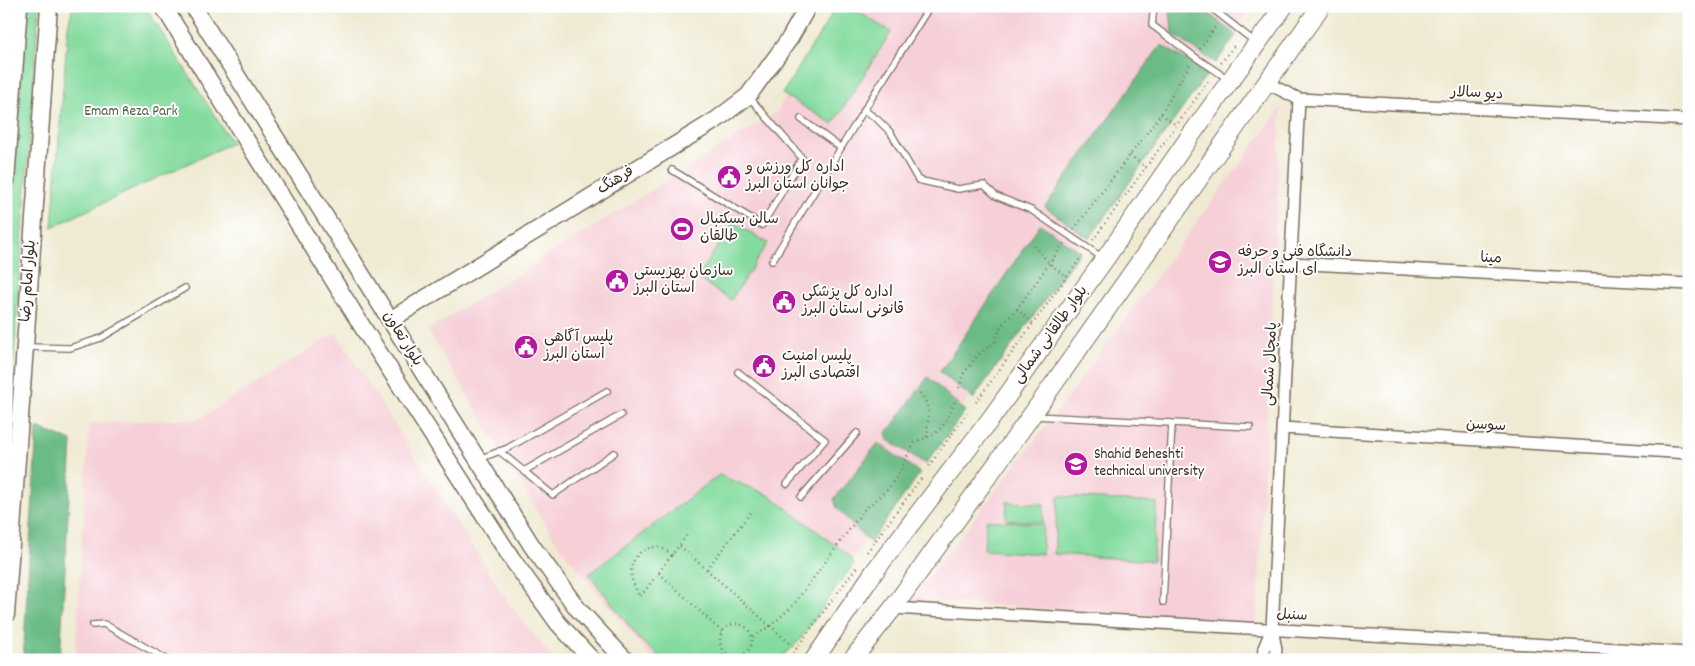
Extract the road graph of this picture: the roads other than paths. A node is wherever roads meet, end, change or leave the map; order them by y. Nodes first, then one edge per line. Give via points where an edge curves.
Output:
1 (48, 6) edge
2 (163, 6) edge
3 (193, 6) edge
4 (808, 6) edge
5 (930, 6) edge
6 (1154, 6) edge
7 (1209, 6) edge
8 (1284, 6) edge
9 (1321, 6) edge
10 (14, 15) edge
11 (1256, 44) junction
12 (232, 68) junction
13 (1230, 80) junction
14 (210, 82) junction
15 (1267, 83) junction
16 (748, 96) junction
17 (1299, 99) junction
18 (864, 110) junction
19 (800, 119) dead end
20 (1689, 120) edge
21 (841, 148) junction
22 (672, 170) dead end
23 (6, 181) edge
24 (1105, 259) junction
25 (772, 261) dead end
26 (1291, 263) junction
27 (1689, 284) edge
28 (185, 288) dead end
29 (390, 320) junction
30 (25, 347) junction
31 (738, 372) dead end
32 (607, 391) dead end
33 (621, 415) dead end
34 (1031, 416) junction
35 (1172, 423) junction
36 (1250, 427) dead end
37 (1282, 428) junction
38 (857, 433) dead end
39 (499, 451) junction
40 (614, 453) dead end
41 (1689, 453) edge
42 (477, 459) junction
43 (524, 471) junction
44 (787, 484) dead end
45 (801, 497) dead end
46 (1163, 602) dead end
47 (893, 608) junction
48 (6, 615) edge
49 (93, 625) dead end
50 (1272, 629) junction
51 (1689, 653) edge
52 (168, 660) edge
53 (592, 660) edge
54 (626, 660) edge
55 (814, 660) edge
56 (852, 660) edge
57 (1263, 660) edge
58 (1275, 660) edge

1 - 30 main road, بلوار امام رضا
2 - 14 main road, بلوار تعاون
3 - 12 main road, بلوار تعاون
4 - 16 main road, فرهنگ via 790,38
5 - 18 lane
6 - 13 lane via 1152,25
7 - 11 lane
8 - 11 main road, بلوار طالقانی شمالی
9 - 15 main road, بلوار طالقانی شمالی
10 - 23 main road
11 - 13 main road, بلوار طالقانی شمالی
12 - 14 main road
12 - 29 main road, بلوار تعاون
13 - 24 main road, بلوار طالقانی شمالی
14 - 53 main road, بلوار تعاون via 512,559 558,623
15 - 17 street, دیو سالار
15 - 34 main road, بلوار طالقانی شمالی
16 - 22 lane via 802,158 762,225
16 - 29 main road, فرهنگ via 708,125
17 - 20 street, دیو سالار
17 - 26 street, پامچال شمالی
18 - 21 lane
18 - 24 lane via 891,133 918,180 958,189 984,185 996,196 1031,210
19 - 21 lane
21 - 25 lane
24 - 55 main road, بلوار طالقانی شمالی via 992,417 874,572
26 - 27 street, مینا
26 - 37 street, پامچال شمالی
28 - 30 lane via 101,338 70,348
29 - 42 main road, بلوار تعاون
30 - 48 main road, بلوار امام رضا
31 - 44 lane via 825,440
32 - 39 lane
33 - 43 lane
34 - 35 lane
34 - 47 main road, بلوار طالقانی شمالی
35 - 36 lane
35 - 46 lane
37 - 41 street, سوسن
37 - 50 street, پامچال شمالی
38 - 45 lane
39 - 42 lane
39 - 43 lane
40 - 43 lane via 553,495
42 - 54 main road, بلوار تعاون via 532,546 577,608
47 - 50 street, سنبل
47 - 56 main road, بلوار طالقانی شمالی
49 - 52 lane via 104,624
50 - 51 street, سنبل
50 - 57 street, پامچال شمالی
50 - 58 street, پامچال شمالی

